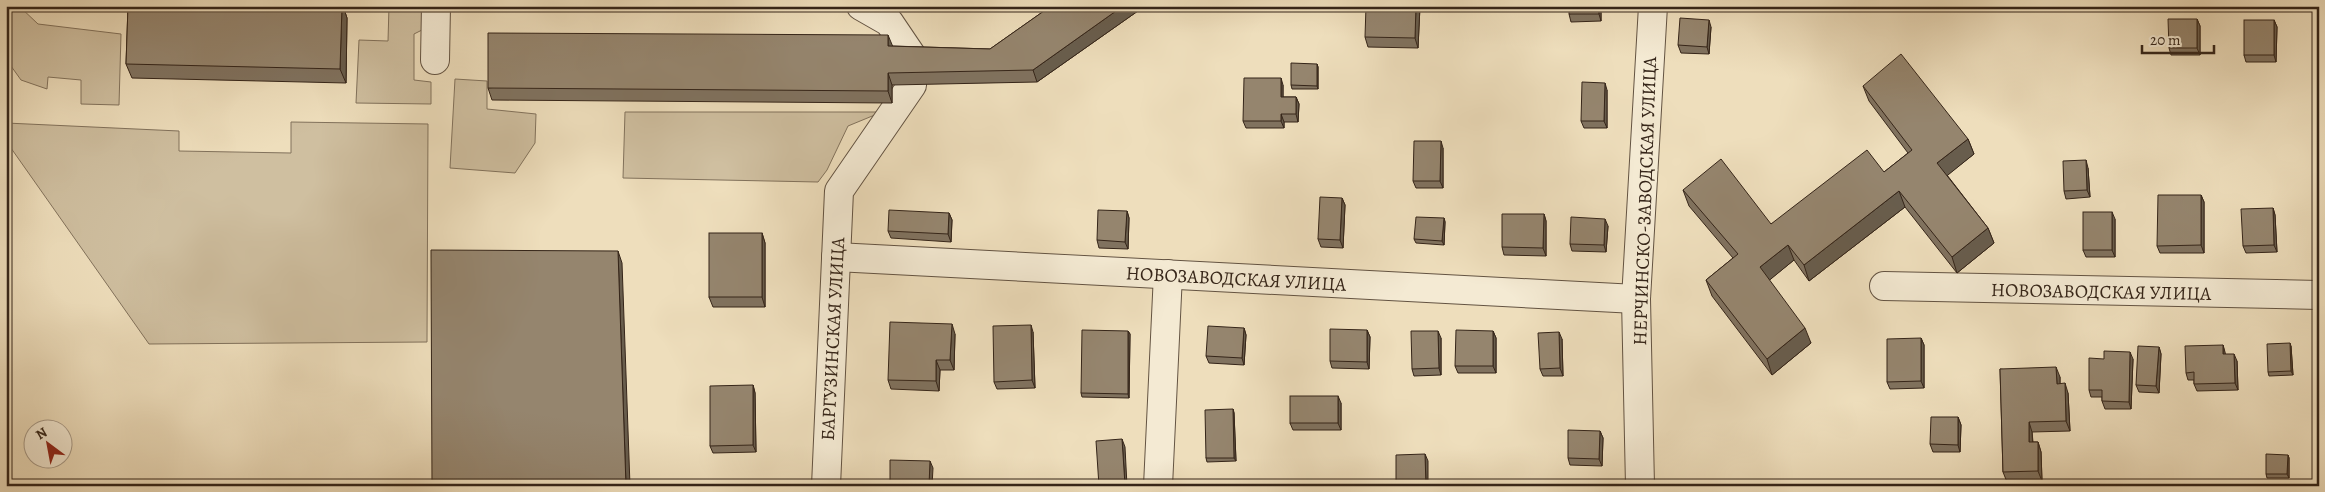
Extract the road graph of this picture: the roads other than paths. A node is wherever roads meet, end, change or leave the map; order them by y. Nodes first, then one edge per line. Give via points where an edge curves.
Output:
1 (436, 6) edge
2 (861, 6) edge
3 (1653, 6) edge
4 (435, 60) dead end
5 (836, 257) junction
6 (1168, 274) junction
7 (1884, 286) dead end
8 (2319, 295) edge
9 (1636, 299) junction
10 (826, 486) edge
11 (1158, 486) edge
12 (1640, 486) edge

1 - 4 street
2 - 5 street, БАРГУЗИНСКАЯ УЛИЦА via 889,22 913,72 839,191
3 - 9 street, НЕРЧИНСКО-ЗАВОДСКАЯ УЛИЦА
5 - 6 street, НОВОЗАВОДСКАЯ УЛИЦА
5 - 10 street, БАРГУЗИНСКАЯ УЛИЦА
6 - 9 street, НОВОЗАВОДСКАЯ УЛИЦА
6 - 11 street
7 - 8 street, НОВОЗАВОДСКАЯ УЛИЦА
9 - 12 street, НЕРЧИНСКО-ЗАВОДСКАЯ УЛИЦА

